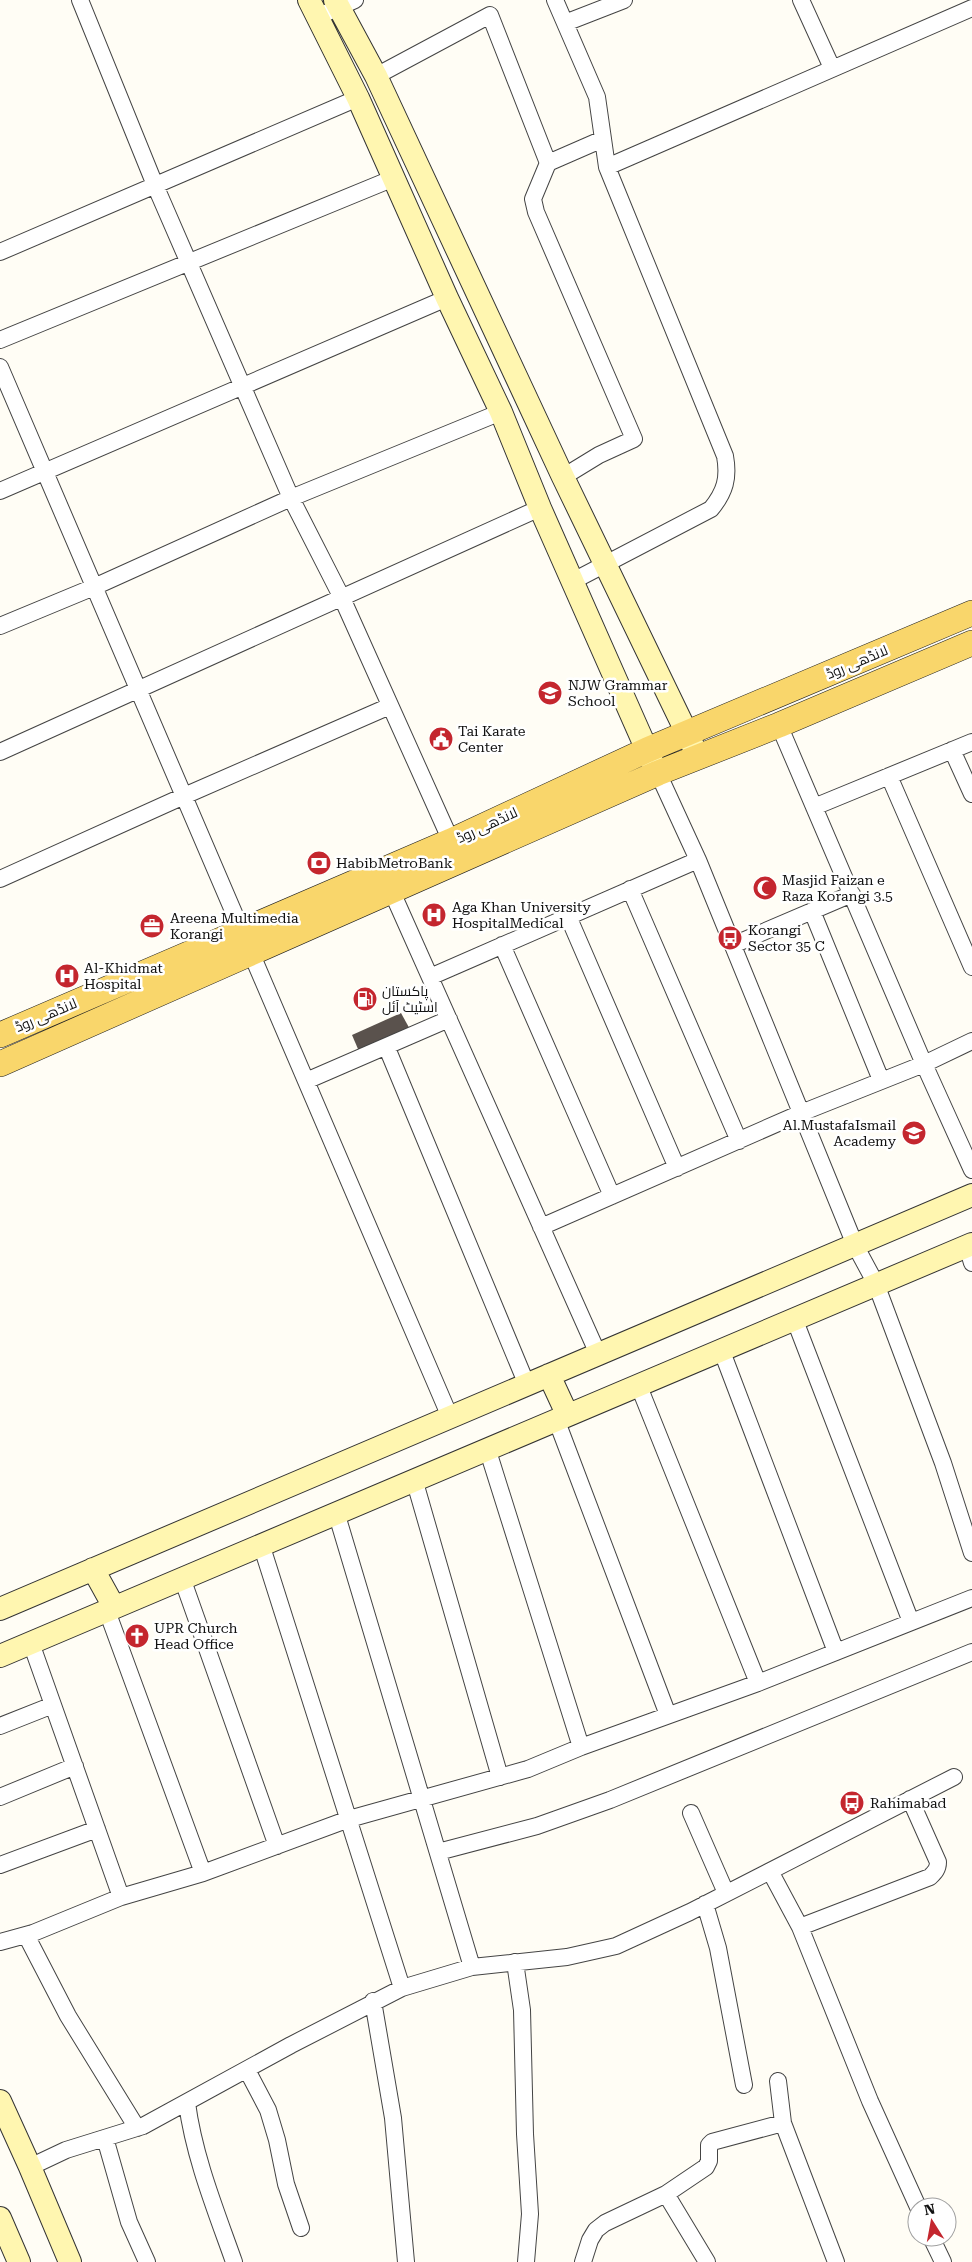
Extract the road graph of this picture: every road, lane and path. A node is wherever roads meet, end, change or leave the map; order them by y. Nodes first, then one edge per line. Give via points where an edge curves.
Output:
1 (80, 0) edge
2 (555, 0) edge
3 (624, 0) edge
4 (801, 0) edge
5 (343, 3) edge
6 (972, 8) edge
7 (313, 9) edge
8 (565, 23) junction
9 (832, 68) junction
10 (376, 76) junction
11 (358, 98) junction
12 (603, 139) junction
13 (548, 163) junction
14 (607, 167) junction
15 (394, 178) junction
16 (156, 185) junction
17 (0, 252) edge
18 (190, 261) junction
19 (447, 298) junction
20 (0, 340) edge
21 (0, 367) edge
22 (243, 387) junction
23 (501, 412) junction
24 (45, 471) junction
25 (563, 477) junction
26 (0, 491) edge
27 (291, 498) junction
28 (540, 508) junction
29 (606, 564) junction
30 (573, 581) junction
31 (94, 587) junction
32 (342, 598) junction
33 (972, 613) edge
34 (0, 626) edge
35 (972, 643) edge
36 (138, 689) junction
37 (390, 706) junction
38 (779, 725) junction
39 (688, 734) junction
40 (972, 742) edge
41 (647, 750) junction
42 (952, 750) junction
43 (0, 752) edge
44 (698, 758) junction
45 (658, 773) junction
46 (889, 776) junction
47 (972, 794) edge
48 (184, 796) junction
49 (814, 807) junction
50 (452, 841) junction
51 (698, 860) junction
52 (0, 879) edge
53 (630, 889) junction
54 (392, 892) junction
55 (852, 894) junction
56 (812, 911) junction
57 (568, 916) junction
58 (246, 942) junction
59 (502, 945) junction
60 (733, 945) junction
61 (972, 967) edge
62 (430, 977) junction
63 (449, 1019) junction
64 (0, 1035) edge
65 (972, 1041) edge
66 (387, 1048) junction
67 (0, 1064) edge
68 (924, 1064) junction
69 (881, 1080) junction
70 (306, 1081) junction
71 (801, 1113) junction
72 (739, 1141) junction
73 (677, 1168) junction
74 (972, 1170) edge
75 (972, 1195) edge
76 (612, 1196) junction
77 (541, 1227) junction
78 (855, 1246) junction
79 (970, 1251) edge
80 (876, 1284) junction
81 (794, 1318) junction
82 (721, 1350) junction
83 (598, 1354) junction
84 (549, 1375) junction
85 (638, 1384) junction
86 (527, 1385) junction
87 (450, 1416) junction
88 (561, 1417) junction
89 (487, 1448) junction
90 (414, 1479) junction
91 (336, 1512) junction
92 (261, 1544) junction
93 (972, 1553) edge
94 (93, 1569) junction
95 (182, 1578) junction
96 (972, 1598) edge
97 (0, 1609) edge
98 (110, 1609) junction
99 (911, 1622) junction
100 (31, 1643) junction
101 (836, 1652) junction
102 (972, 1652) edge
103 (0, 1656) edge
104 (758, 1683) junction
105 (53, 1705) junction
106 (668, 1715) junction
107 (0, 1726) edge
108 (581, 1747) junction
109 (75, 1766) junction
110 (500, 1777) junction
111 (954, 1777) dead end
112 (0, 1797) edge
113 (422, 1798) junction
114 (910, 1799) junction
115 (691, 1813) dead end
116 (349, 1819) junction
117 (97, 1829) junction
118 (277, 1846) junction
119 (438, 1852) junction
120 (0, 1865) edge
121 (770, 1871) junction
122 (203, 1873) junction
123 (726, 1893) junction
124 (121, 1897) junction
125 (705, 1904) junction
126 (800, 1927) junction
127 (26, 1935) junction
128 (0, 1942) edge
129 (515, 1962) junction
130 (472, 1967) junction
131 (402, 1988) junction
132 (373, 2001) junction
133 (247, 2070) junction
134 (778, 2081) dead end
135 (744, 2085) dead end
136 (0, 2101) edge
137 (187, 2103) junction
138 (783, 2123) junction
139 (137, 2128) junction
140 (105, 2138) junction
141 (30, 2166) junction
142 (666, 2194) junction
143 (913, 2197) edge
144 (0, 2218) edge
145 (301, 2228) dead end
146 (935, 2247) edge
147 (19, 2262) edge
148 (70, 2262) edge
149 (147, 2262) edge
150 (234, 2262) edge
151 (406, 2262) edge
152 (526, 2262) edge
153 (583, 2262) edge
154 (707, 2262) edge
155 (836, 2262) edge
156 (942, 2262) edge

1 - 16 street
2 - 8 street
3 - 8 street
4 - 9 street
5 - 7 street
5 - 10 street
6 - 9 street
7 - 11 street
8 - 12 street via 597,97
9 - 14 street
10 - 13 street via 490,15
10 - 25 street
11 - 15 street
11 - 16 street
12 - 13 street
12 - 14 street
13 - 25 street via 533,199 536,212 634,439
14 - 29 street via 725,456 728,473 720,498 711,509
15 - 18 street
15 - 19 street
16 - 17 street
16 - 18 street
18 - 20 street
18 - 22 street
19 - 22 street
19 - 23 street
21 - 24 street
22 - 24 street
22 - 27 street
23 - 27 street
23 - 28 street
24 - 26 street
24 - 31 street
25 - 29 street
27 - 31 street
27 - 32 street
28 - 30 street
28 - 32 street
29 - 30 street
29 - 39 street
30 - 41 street
31 - 34 street
31 - 36 street
32 - 36 street
32 - 37 street
33 - 39 main road, لانڈھی روڈ
35 - 38 main road, لانڈھی روڈ
36 - 43 street
36 - 48 street
37 - 48 street
37 - 50 street
38 - 44 main road, لانڈھی روڈ
38 - 49 street
39 - 41 main road, لانڈھی روڈ
39 - 44 street
40 - 42 street
41 - 45 street
41 - 50 main road, لانڈھی روڈ
42 - 46 street
42 - 47 street
44 - 45 main road, لانڈھی روڈ
45 - 51 street
45 - 54 main road, لانڈھی روڈ
46 - 49 street
46 - 61 street
48 - 52 street
48 - 58 street
49 - 55 street
50 - 58 main road, لانڈھی روڈ
51 - 53 street
51 - 60 street
53 - 57 street
53 - 72 street
54 - 58 main road, لانڈھی روڈ
54 - 62 street
55 - 56 street
55 - 68 street
56 - 60 street
56 - 69 street
57 - 59 street
57 - 73 street
58 - 64 main road, لانڈھی روڈ
58 - 67 main road, لانڈھی روڈ
58 - 70 street
59 - 62 street
59 - 76 street
60 - 71 street
62 - 63 street
63 - 66 street
63 - 77 street
65 - 68 street
66 - 70 street
66 - 86 street
68 - 69 street
68 - 74 street
69 - 71 street
70 - 87 street
71 - 72 street
71 - 78 street
72 - 73 street
73 - 76 street
75 - 78 street
76 - 77 street
77 - 83 street
78 - 80 street
78 - 83 street
79 - 80 street
80 - 81 street
80 - 93 street via 944,1463
81 - 82 street
81 - 99 street
82 - 85 street
82 - 101 street
83 - 84 street
84 - 86 street
84 - 88 street
85 - 88 street
85 - 104 street
86 - 87 street
87 - 94 street
88 - 89 street
88 - 106 street
89 - 90 street
89 - 108 street
90 - 91 street
90 - 110 street
91 - 92 street
91 - 113 street
92 - 95 street
92 - 116 street
94 - 97 street
94 - 98 street
95 - 98 street
95 - 118 street
96 - 99 street
98 - 100 street
98 - 122 street
99 - 101 street
100 - 103 street
100 - 105 street
101 - 104 street
102 - 119 street via 610,1800 538,1826
104 - 106 street
105 - 107 street
105 - 109 street
106 - 108 street
108 - 110 street
109 - 112 street
109 - 117 street
110 - 113 street
111 - 114 street
113 - 116 street
113 - 119 street
114 - 121 street
114 - 126 street via 938,1862 934,1873
115 - 123 street
116 - 118 street
116 - 131 street
117 - 120 street
117 - 124 street
118 - 122 street
119 - 130 street
121 - 123 street
121 - 126 street
122 - 124 street
123 - 125 street
124 - 127 street
125 - 129 street via 616,1946 567,1957
125 - 135 street via 718,1948
126 - 143 street via 870,2101
127 - 128 street
127 - 139 street via 68,2016
129 - 130 street
129 - 152 street via 522,2010 530,2214
130 - 131 street
131 - 132 street
132 - 133 street
132 - 151 street via 393,2118
133 - 137 street
133 - 145 street via 268,2110 286,2184
134 - 138 street
136 - 141 street
137 - 139 street
137 - 150 street via 215,2208
138 - 142 street via 712,2142 706,2167
138 - 155 street
139 - 140 street
140 - 141 street
140 - 149 street via 129,2222
141 - 148 street
142 - 153 street via 596,2230
142 - 154 street
144 - 147 street
146 - 156 street

